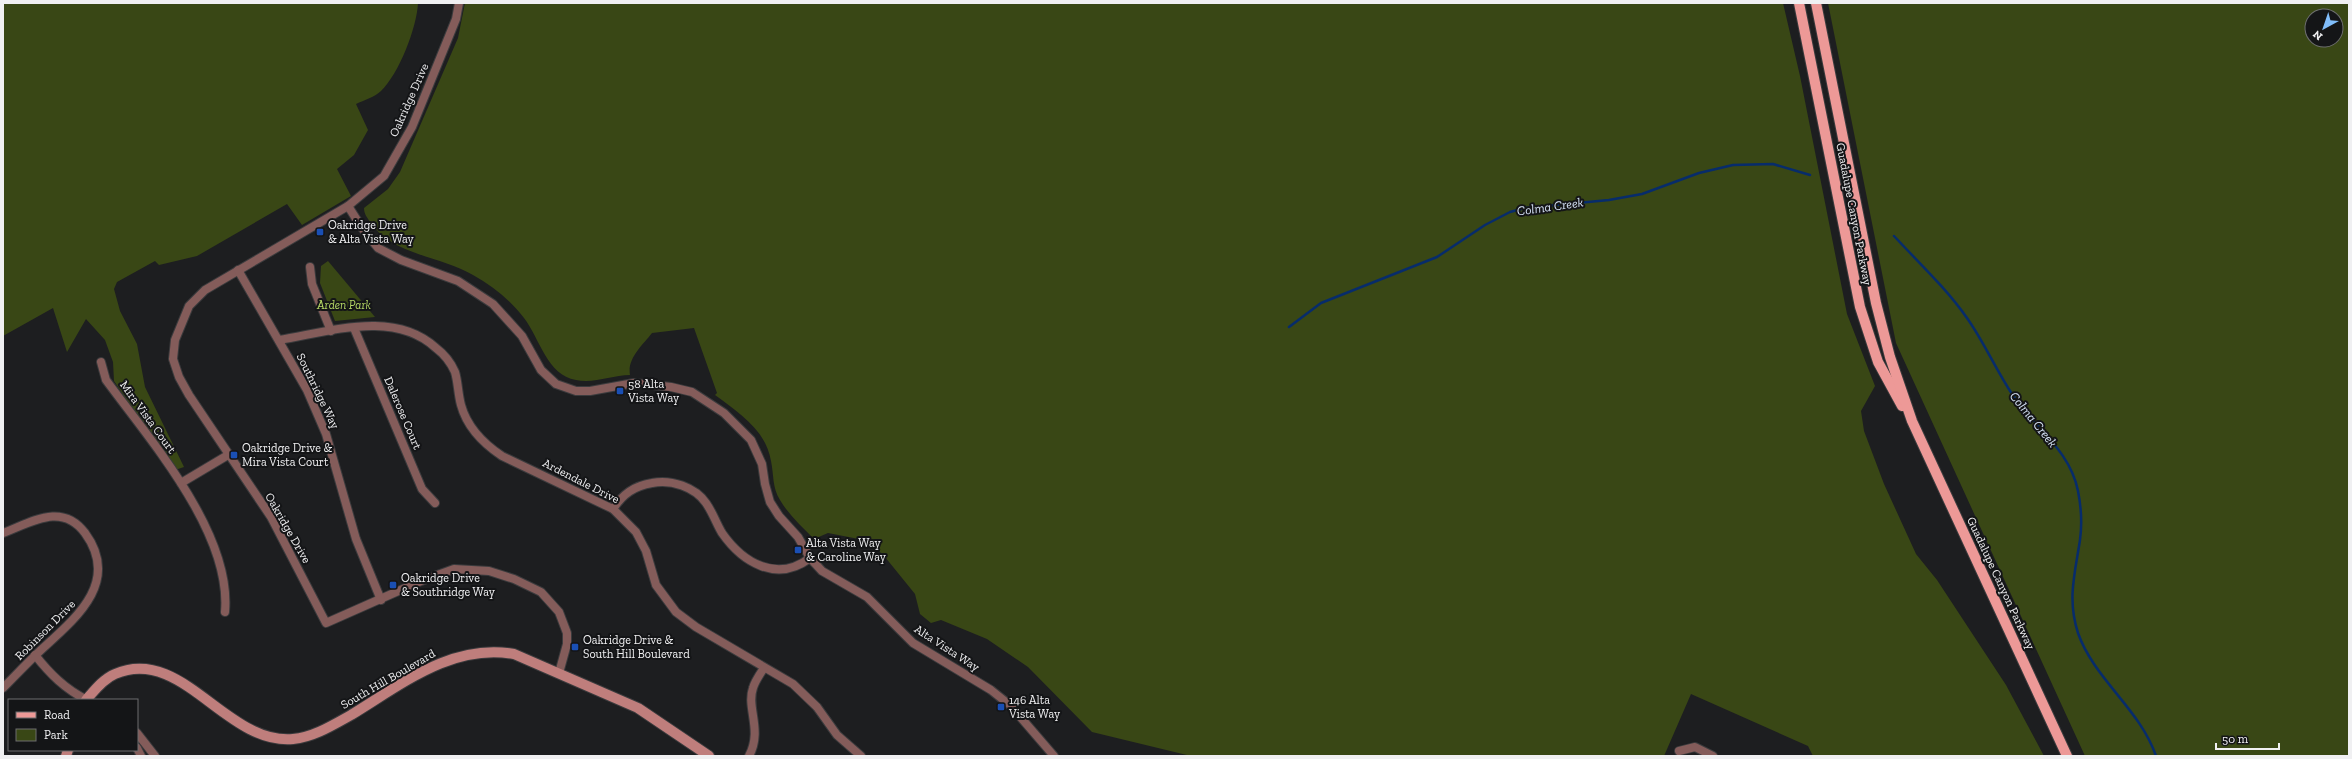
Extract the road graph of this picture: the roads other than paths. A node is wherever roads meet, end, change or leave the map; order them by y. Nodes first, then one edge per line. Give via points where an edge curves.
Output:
1 (459, 3) edge
2 (1799, 3) edge
3 (1816, 3) edge
4 (348, 206) junction
5 (310, 266) dead end
6 (238, 270) junction
7 (354, 328) junction
8 (331, 331) junction
9 (279, 340) junction
10 (101, 362) dead end
11 (1912, 421) junction
12 (228, 456) junction
13 (181, 482) junction
14 (435, 503) dead end
15 (614, 510) junction
16 (3, 532) edge
17 (810, 558) junction
18 (381, 600) junction
19 (225, 612) dead end
20 (35, 655) junction
21 (764, 668) junction
22 (559, 673) junction
23 (3, 688) edge
24 (84, 699) edge
25 (87, 699) edge
26 (138, 734) edge
27 (1679, 751) dead end
28 (155, 756) edge
29 (709, 756) edge
30 (749, 756) edge
31 (861, 756) edge
32 (1054, 756) edge
33 (1713, 756) edge
34 (2067, 756) edge

1 - 4 street, Oakridge Drive via 456,19 412,127 384,176
2 - 11 main road, Guadalupe Canyon Parkway via 1862,316 1881,370
3 - 11 main road, Guadalupe Canyon Parkway via 1884,339
4 - 6 street, Oakridge Drive
4 - 17 street, Alta Vista Way via 378,248 401,260 458,281 493,304 522,336 541,370 556,384 576,391 634,383 672,387 692,392 724,413 751,440 762,464 770,502 798,537
5 - 8 street via 312,284
6 - 9 street, Southridge Way
6 - 12 street, Oakridge Drive via 205,290 189,306 175,340 173,359 189,395
7 - 8 street, Ardendale Drive
7 - 14 street, Dalerose Court via 422,489
7 - 15 street, Ardendale Drive via 386,326 399,328 423,338 449,362 454,372 464,414 486,444 502,456
8 - 9 street, Ardendale Drive
9 - 18 street, Southridge Way via 307,390 326,434 356,539
10 - 13 street, Mira Vista Court via 106,380
11 - 34 main road, Guadalupe Canyon Parkway
12 - 13 street
12 - 18 street, Oakridge Drive via 271,517 326,623
13 - 19 street, Mira Vista Court via 204,524 215,553 224,580
15 - 17 street via 622,496 644,484 678,484 698,495 705,502 728,541 758,564 773,569 787,569 798,566
15 - 21 street, Ardendale Drive via 630,524 639,537 656,585 670,606 692,624
16 - 20 street, Robinson Drive via 45,516 70,519 86,535 96,559 97,580 94,592 84,609
17 - 32 street, Alta Vista Way via 822,570 867,597 913,643 991,690 1006,702
18 - 22 street, Oakridge Drive via 421,580 454,569 489,571 514,579 541,592 559,612 567,633 567,644
20 - 23 street, Robinson Drive
20 - 24 street via 52,675
21 - 30 street via 753,688 755,736
21 - 31 street, Ardendale Drive via 802,691 837,735
22 - 25 street, South Hill Boulevard via 514,654 479,651 436,664 328,728 293,739 275,738 240,725 189,686 175,678 151,671 127,670 115,674 104,680
22 - 29 street, South Hill Boulevard via 638,708
26 - 28 street
27 - 33 street via 1695,747

